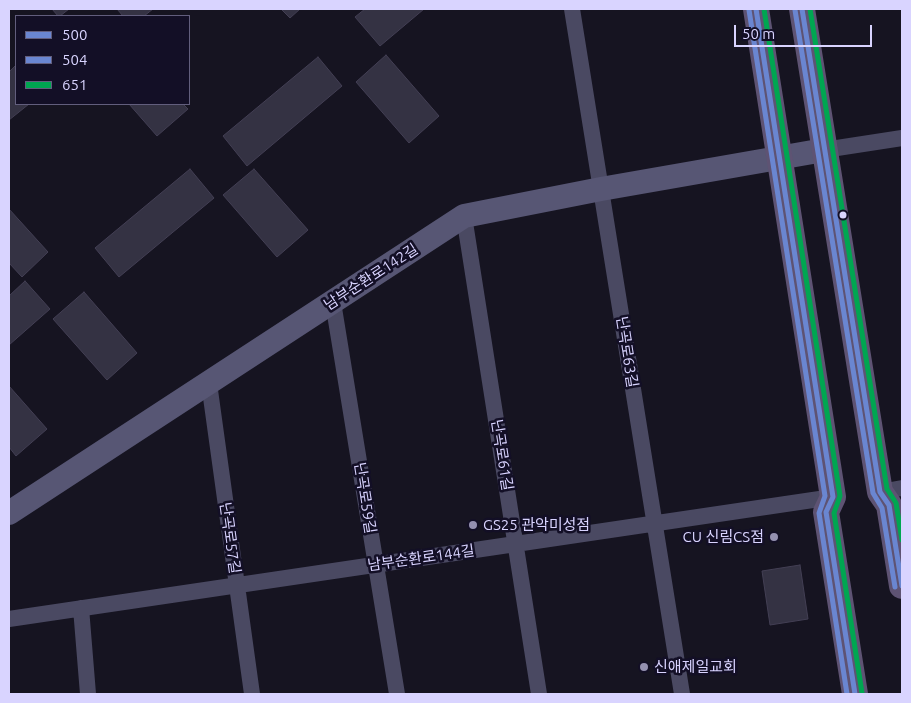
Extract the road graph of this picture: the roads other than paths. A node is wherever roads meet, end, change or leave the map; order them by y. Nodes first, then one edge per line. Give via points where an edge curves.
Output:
1 (572, 9) edge
2 (756, 9) edge
3 (802, 9) edge
4 (902, 138) edge
5 (824, 150) junction
6 (780, 158) junction
7 (601, 189) junction
8 (464, 216) junction
9 (333, 302) junction
10 (208, 383) junction
11 (891, 490) edge
12 (833, 497) junction
13 (9, 513) edge
14 (654, 524) junction
15 (516, 544) junction
16 (376, 565) junction
17 (236, 585) junction
18 (902, 586) edge
19 (81, 608) junction
20 (9, 619) edge
21 (88, 694) edge
22 (252, 694) edge
23 (397, 694) edge
24 (539, 694) edge
25 (682, 694) edge
26 (855, 694) edge

1 - 7 street, 난곡로63길
2 - 6 main road
3 - 5 main road
4 - 5 street
5 - 6 street, 남부순환로142길
5 - 11 main road
6 - 7 street, 남부순환로142길
6 - 12 main road
7 - 8 street, 남부순환로142길
7 - 14 street, 난곡로63길
8 - 9 street, 남부순환로142길
8 - 15 street, 난곡로61길
9 - 10 street, 남부순환로142길
9 - 16 street, 난곡로59길
10 - 13 street, 남부순환로142길
10 - 17 street, 난곡로57길
11 - 18 main road via 889,505
12 - 14 street, 남부순환로144길
12 - 26 main road via 826,512
14 - 15 street, 남부순환로144길
14 - 25 street, 난곡로63길
15 - 16 street, 남부순환로144길
15 - 24 street, 난곡로61길
16 - 17 street, 남부순환로144길
16 - 23 street, 난곡로59길
17 - 19 street, 남부순환로144길
17 - 22 street, 난곡로57길
19 - 20 street, 남부순환로144길
19 - 21 street

